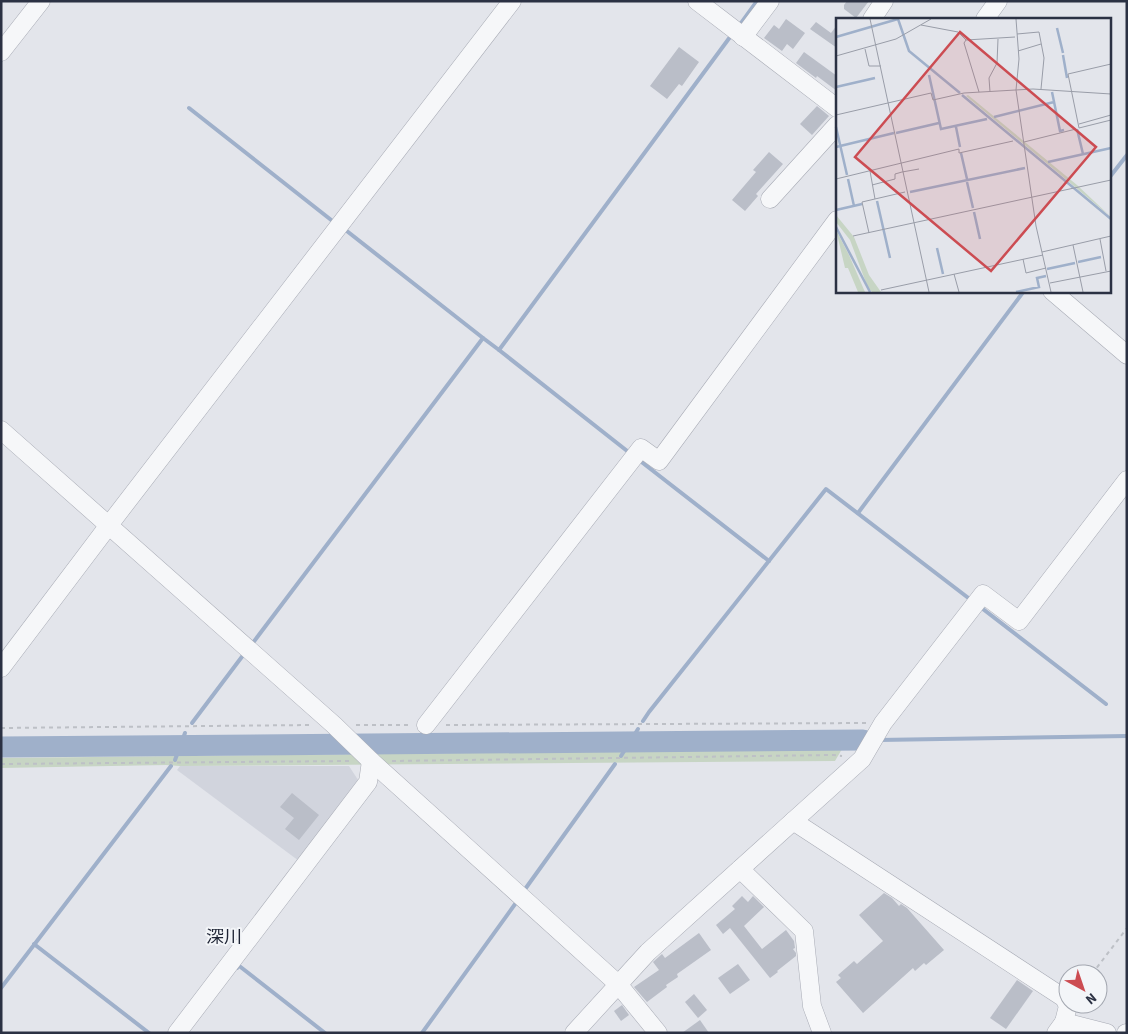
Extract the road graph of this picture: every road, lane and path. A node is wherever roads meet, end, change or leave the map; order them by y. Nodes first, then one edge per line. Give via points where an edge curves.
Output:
1 (41, 1) edge
2 (512, 1) edge
3 (697, 1) edge
4 (770, 1) edge
5 (884, 1) edge
6 (998, 1) edge
7 (873, 18) edge
8 (986, 18) edge
9 (738, 33) junction
10 (1, 52) edge
11 (836, 107) edge
12 (836, 125) edge
13 (770, 199) dead end
14 (836, 221) edge
15 (1053, 292) edge
16 (1127, 355) edge
17 (1, 430) edge
18 (1127, 480) edge
19 (109, 525) junction
20 (1, 668) edge
21 (426, 725) dead end
22 (862, 759) junction
23 (371, 761) junction
24 (1, 764) edge
25 (793, 821) junction
26 (740, 869) junction
27 (1127, 928) edge
28 (1100, 964) edge
29 (618, 984) junction
30 (1060, 1027) edge
31 (177, 1033) edge
32 (574, 1033) edge
33 (658, 1033) edge
34 (822, 1033) edge
35 (1107, 1033) edge

1 - 10 street
2 - 19 street
3 - 9 street
4 - 9 street
5 - 7 street
6 - 8 street
9 - 11 street
12 - 13 street
14 - 21 street via 659,461 641,448
15 - 16 street
17 - 19 street
18 - 22 street via 1019,621 983,594 883,723
19 - 20 street
19 - 23 street
22 - 23 path via 834,755
22 - 25 street
23 - 24 path
23 - 29 street
23 - 31 street via 368,782
25 - 26 street
25 - 30 street via 1064,998 1068,1006
26 - 29 street via 648,952
26 - 34 street via 804,932 812,1006
27 - 28 path
29 - 32 street
29 - 33 street
30 - 35 street

